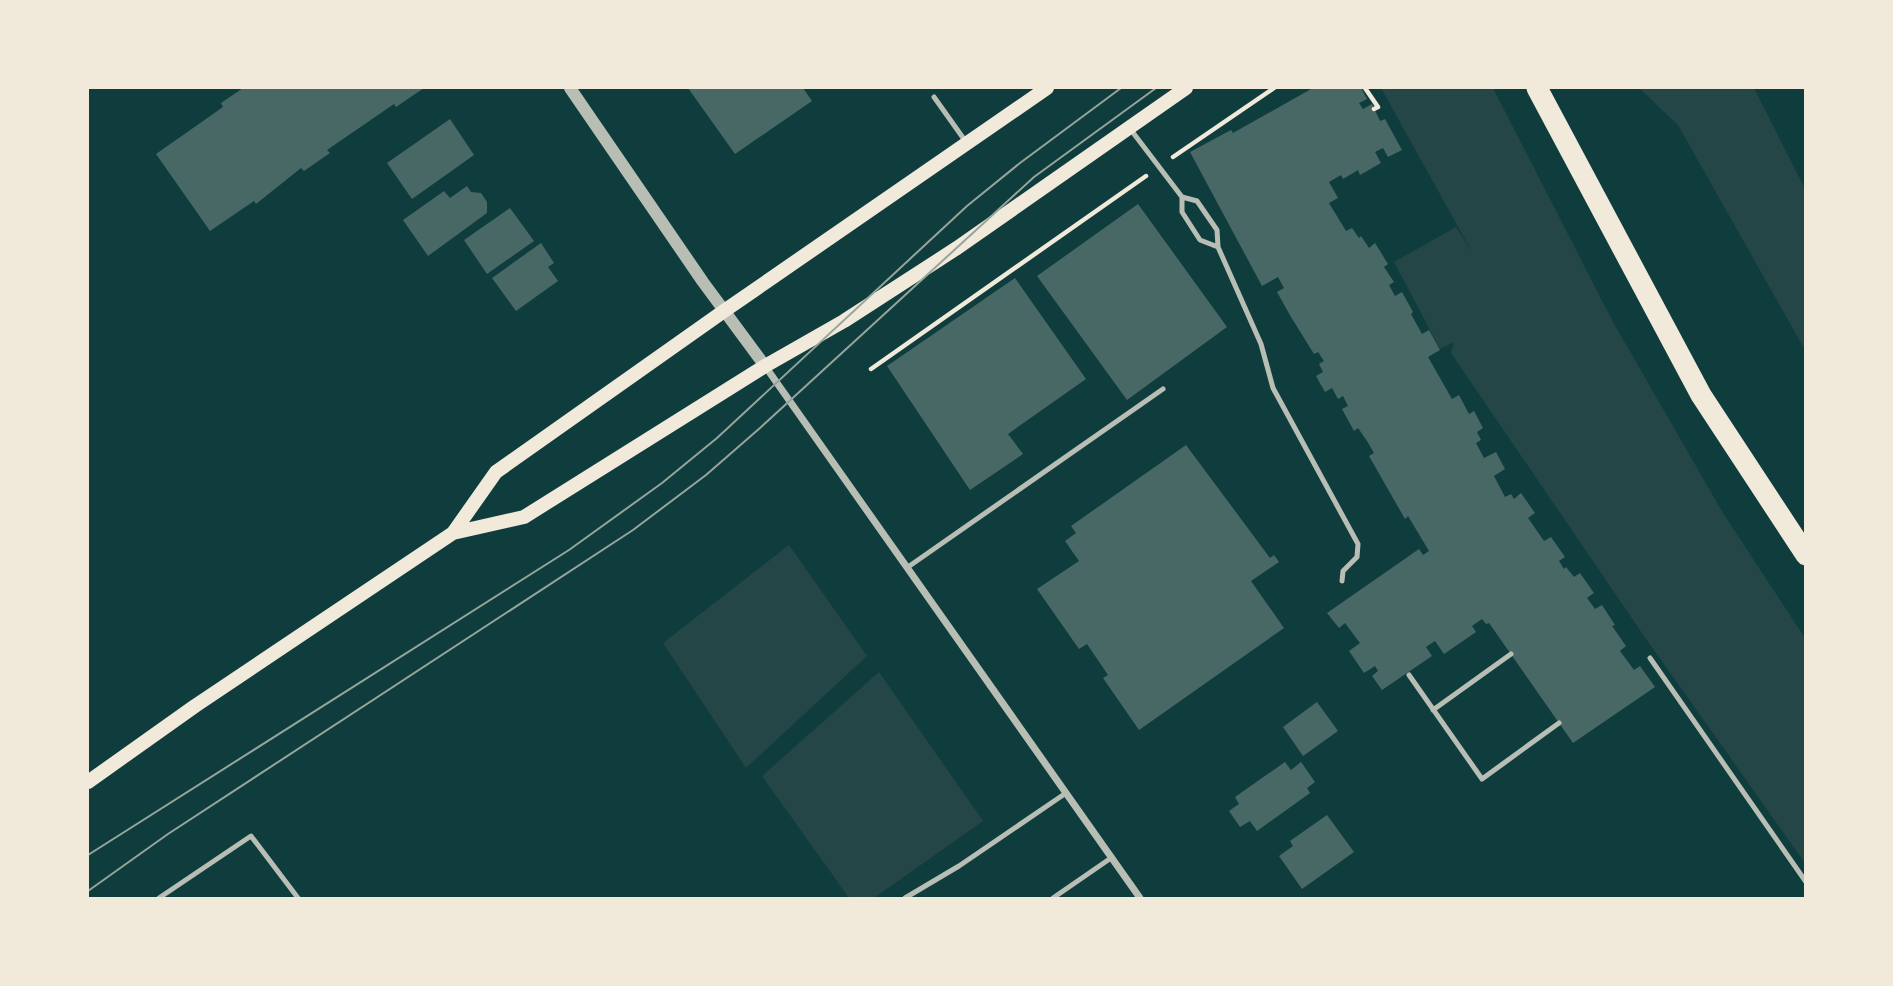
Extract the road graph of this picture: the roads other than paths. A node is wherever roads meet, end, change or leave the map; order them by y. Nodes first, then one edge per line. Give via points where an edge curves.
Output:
1 (570, 88) edge
2 (1047, 88) edge
3 (1186, 88) edge
4 (1537, 88) edge
5 (934, 97) dead end
6 (1129, 127) junction
7 (966, 142) junction
8 (1182, 197) junction
9 (1218, 247) junction
10 (724, 311) junction
11 (765, 366) junction
12 (1163, 389) dead end
13 (453, 533) junction
14 (1805, 555) edge
15 (908, 567) junction
16 (1342, 581) dead end
17 (1511, 654) dead end
18 (1650, 658) dead end
19 (1409, 675) dead end
20 (1433, 710) junction
21 (1559, 723) dead end
22 (88, 782) edge
23 (1066, 793) junction
24 (1111, 858) junction
25 (1805, 882) edge
26 (159, 898) edge
27 (298, 898) edge
28 (905, 898) edge
29 (1053, 898) edge
30 (1140, 898) edge

1 - 10 street
2 - 7 main road
3 - 6 main road
4 - 14 highway via 1701,395
5 - 7 lane
6 - 8 lane
6 - 11 main road via 945,255
7 - 10 main road
8 - 9 lane via 1182,212 1200,240
8 - 9 lane via 1197,201 1217,230
9 - 16 lane via 1261,344 1273,388 1358,544 1357,557 1343,571
10 - 11 street
10 - 13 main road via 496,472
11 - 13 main road via 524,517
11 - 15 street
12 - 15 lane
13 - 22 main road
15 - 23 street
17 - 20 lane
18 - 25 lane
19 - 20 lane
20 - 21 lane via 1482,779
23 - 24 street
23 - 28 lane
24 - 29 lane
24 - 30 street
26 - 27 lane via 251,836

